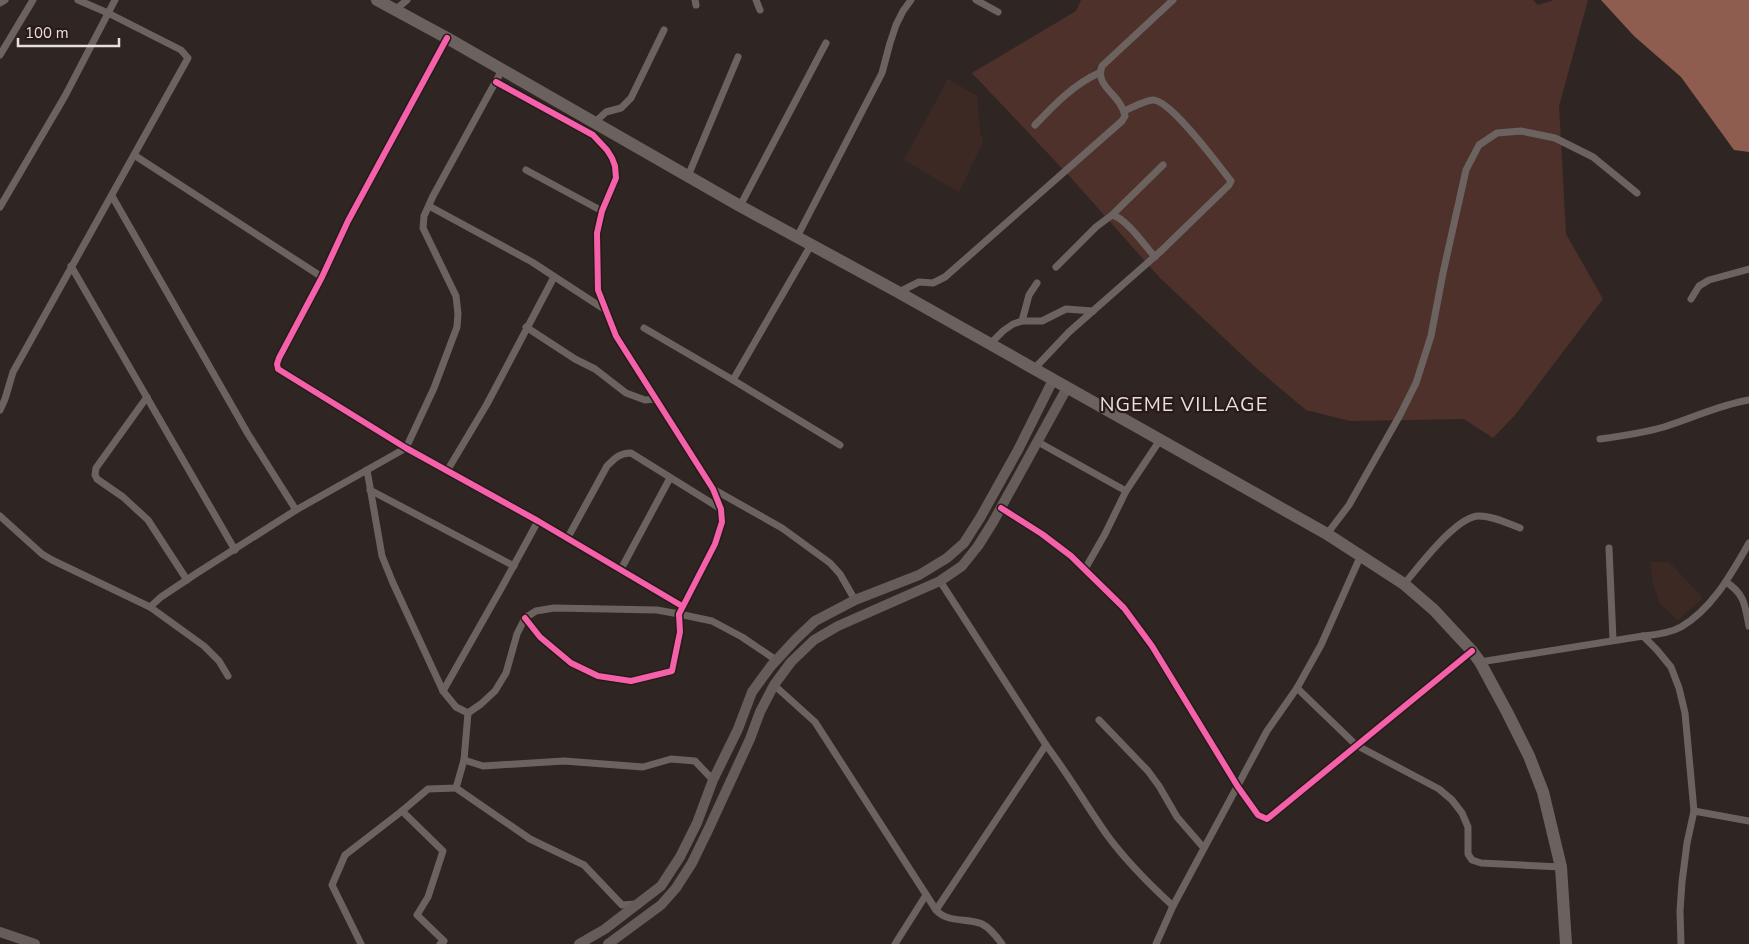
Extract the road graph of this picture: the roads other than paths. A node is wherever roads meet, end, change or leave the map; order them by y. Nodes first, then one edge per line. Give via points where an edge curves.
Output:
1 (5, 0) edge
2 (34, 0) edge
3 (78, 0) edge
4 (115, 0) edge
5 (377, 0) edge
6 (407, 0) edge
7 (756, 0) edge
8 (912, 0) edge
9 (976, 0) edge
10 (1173, 0) edge
11 (0, 3) edge
12 (395, 10) junction
13 (760, 10) dead end
14 (998, 12) dead end
15 (108, 13) junction
16 (664, 30) dead end
17 (447, 38) junction
18 (826, 43) dead end
19 (0, 55) edge
20 (738, 57) dead end
21 (1099, 73) junction
22 (499, 76) junction
23 (1124, 111) junction
24 (594, 123) junction
25 (1034, 125) dead end
26 (134, 155) junction
27 (1163, 165) dead end
28 (526, 170) dead end
29 (688, 176) junction
30 (1637, 193) dead end
31 (112, 196) junction
32 (429, 206) junction
33 (740, 206) junction
34 (0, 207) edge
35 (602, 211) junction
36 (1112, 214) junction
37 (797, 237) junction
38 (811, 245) junction
39 (1155, 257) junction
40 (71, 266) junction
41 (1056, 267) dead end
42 (1749, 269) edge
43 (322, 277) junction
44 (554, 277) junction
45 (1038, 283) dead end
46 (898, 292) junction
47 (1691, 299) dead end
48 (605, 309) junction
49 (1093, 311) junction
50 (1022, 321) junction
51 (526, 327) junction
52 (644, 328) dead end
53 (990, 344) junction
54 (1034, 369) junction
55 (733, 380) junction
56 (1053, 380) junction
57 (1067, 388) junction
58 (147, 397) junction
59 (656, 399) junction
60 (1749, 400) edge
61 (0, 410) edge
62 (1600, 439) dead end
63 (1160, 440) junction
64 (1038, 442) junction
65 (840, 445) dead end
66 (406, 448) junction
67 (367, 470) junction
68 (448, 471) junction
69 (670, 478) junction
70 (713, 489) junction
71 (370, 490) junction
72 (1126, 492) junction
73 (1002, 508) junction
74 (722, 509) junction
75 (296, 510) junction
76 (0, 516) edge
77 (538, 521) junction
78 (1520, 528) dead end
79 (1327, 534) junction
80 (567, 539) junction
81 (1749, 543) edge
82 (1609, 548) dead end
83 (235, 550) junction
84 (1361, 555) junction
85 (514, 566) junction
86 (1084, 569) junction
87 (620, 571) junction
88 (187, 580) junction
89 (940, 581) junction
90 (1726, 582) junction
91 (1404, 584) junction
92 (855, 600) junction
93 (682, 606) junction
94 (150, 607) junction
95 (679, 614) junction
96 (525, 618) junction
97 (1749, 626) edge
98 (1643, 636) junction
99 (1613, 640) junction
100 (1472, 651) junction
101 (776, 660) junction
102 (1480, 662) junction
103 (228, 676) dead end
104 (774, 686) junction
105 (1297, 688) junction
106 (443, 691) junction
107 (468, 713) junction
108 (1099, 720) dead end
109 (1046, 745) junction
110 (1356, 745) junction
111 (464, 760) junction
112 (713, 780) junction
113 (1238, 787) junction
114 (456, 788) junction
115 (402, 811) junction
116 (1694, 811) junction
117 (1749, 821) edge
118 (1203, 847) junction
119 (1561, 866) junction
120 (926, 895) junction
121 (639, 904) junction
122 (1173, 906) junction
123 (936, 910) junction
124 (0, 932) edge
125 (35, 944) edge
126 (361, 944) edge
127 (440, 944) edge
128 (579, 944) edge
129 (608, 944) edge
130 (895, 944) edge
131 (1002, 944) edge
132 (1156, 944) edge
133 (1566, 944) edge
134 (1681, 944) edge

1 - 11 street
2 - 19 street
3 - 15 street
4 - 15 street
5 - 12 highway
6 - 12 street
7 - 13 street
8 - 37 street via 896,25 882,73
9 - 14 street
10 - 21 street via 1102,66
12 - 17 highway
15 - 26 street via 181,50 188,58
15 - 34 street
16 - 24 street via 630,98 621,108 606,112
17 - 22 highway
17 - 43 street via 348,221
18 - 33 street
20 - 29 street
21 - 23 street via 1100,80
21 - 25 street via 1087,78
22 - 24 highway
22 - 32 street
22 - 35 street via 593,136 607,150 615,166 616,178
23 - 39 street via 1154,100 1164,104 1231,181
23 - 46 street via 1122,121 945,277 933,283 919,282
24 - 29 highway
26 - 31 street
26 - 43 street
27 - 36 street
28 - 35 street
29 - 33 highway
30 - 79 street via 1593,157 1555,138 1521,131 1497,133 1479,146 1466,170 1432,336 1416,383 1349,505
31 - 40 street
31 - 75 street via 248,434
32 - 44 street
32 - 66 street via 423,228 456,296 457,327
33 - 37 highway
35 - 48 street via 597,233 597,265 598,290
36 - 39 street via 1126,224
36 - 41 street
37 - 38 highway
38 - 46 highway
38 - 55 street
39 - 49 street
40 - 58 street
40 - 61 street via 13,372
42 - 47 street via 1709,280 1699,286
43 - 66 street via 279,358 278,369
44 - 48 street
44 - 51 street
45 - 50 street via 1029,295
46 - 53 highway
48 - 59 street via 616,336
49 - 50 street via 1066,309 1042,321
49 - 54 street via 1068,332
50 - 53 street via 1003,331
51 - 59 street via 595,370 626,394 645,400
51 - 68 street
52 - 55 street
53 - 54 highway
54 - 56 highway
55 - 65 street
56 - 57 highway
56 - 92 main road via 1014,457 964,543 919,576
57 - 63 highway
57 - 64 main road
58 - 83 street
58 - 88 street via 96,468 95,475 148,520
59 - 70 street
60 - 62 street via 1665,427
63 - 72 street
63 - 79 highway
64 - 72 street
64 - 73 main road
66 - 67 street
66 - 68 street
67 - 71 street
67 - 75 street
68 - 77 street
69 - 74 street
69 - 80 street via 631,453 623,453 608,466
69 - 87 street
70 - 74 street
70 - 92 street via 782,528 830,562
71 - 85 street
71 - 106 street via 382,556
72 - 86 street
73 - 86 street via 1042,534
73 - 89 main road via 962,566
74 - 93 street via 722,522 715,544
75 - 83 street
76 - 94 street via 42,554
77 - 80 street
77 - 85 street
78 - 91 street via 1496,518 1478,516 1465,520
79 - 84 highway
80 - 87 street
81 - 90 street
82 - 99 street
83 - 88 street
84 - 91 highway
84 - 105 street via 1321,645
85 - 106 street
86 - 113 street via 1124,608 1152,646
87 - 93 street
88 - 94 street
89 - 104 main road via 838,626 814,640 791,662
89 - 109 street
90 - 97 street via 1740,592
90 - 98 street via 1680,627
91 - 100 highway via 1434,610
92 - 101 main road via 815,621
93 - 95 street
94 - 103 street via 204,646
95 - 96 street via 657,610 554,608 536,611
95 - 96 street via 680,632 672,671 631,681 598,676 571,663 540,637
95 - 101 street via 712,621
96 - 107 street via 506,674 495,691
98 - 99 street
98 - 116 street via 1671,667 1680,688
99 - 102 street
100 - 102 highway
100 - 110 street
101 - 112 main road via 752,692
102 - 119 highway via 1529,756 1543,792
104 - 120 street via 815,722
104 - 129 main road via 692,863 676,888 661,905
105 - 110 street
105 - 113 street via 1267,731
106 - 107 street via 456,707
107 - 111 street
108 - 118 street via 1148,771 1177,817
109 - 122 street via 1108,835 1142,877
109 - 123 street
110 - 113 street via 1267,819 1258,815
110 - 119 street via 1439,789 1452,800 1468,827 1468,854 1472,860
111 - 112 street via 483,766 564,761 643,767 671,759 695,761
111 - 114 street
112 - 121 main road via 680,857 661,886
113 - 118 street
114 - 115 street via 428,789
114 - 121 street via 530,839 584,865 622,905
115 - 126 street via 345,855 332,885
115 - 127 street via 444,851 428,897 417,915 444,940
116 - 117 street
116 - 134 street via 1682,882
118 - 122 street
119 - 133 highway
120 - 123 street
120 - 130 street
121 - 128 main road
122 - 132 street
123 - 131 street via 950,918 983,925
124 - 125 main road

